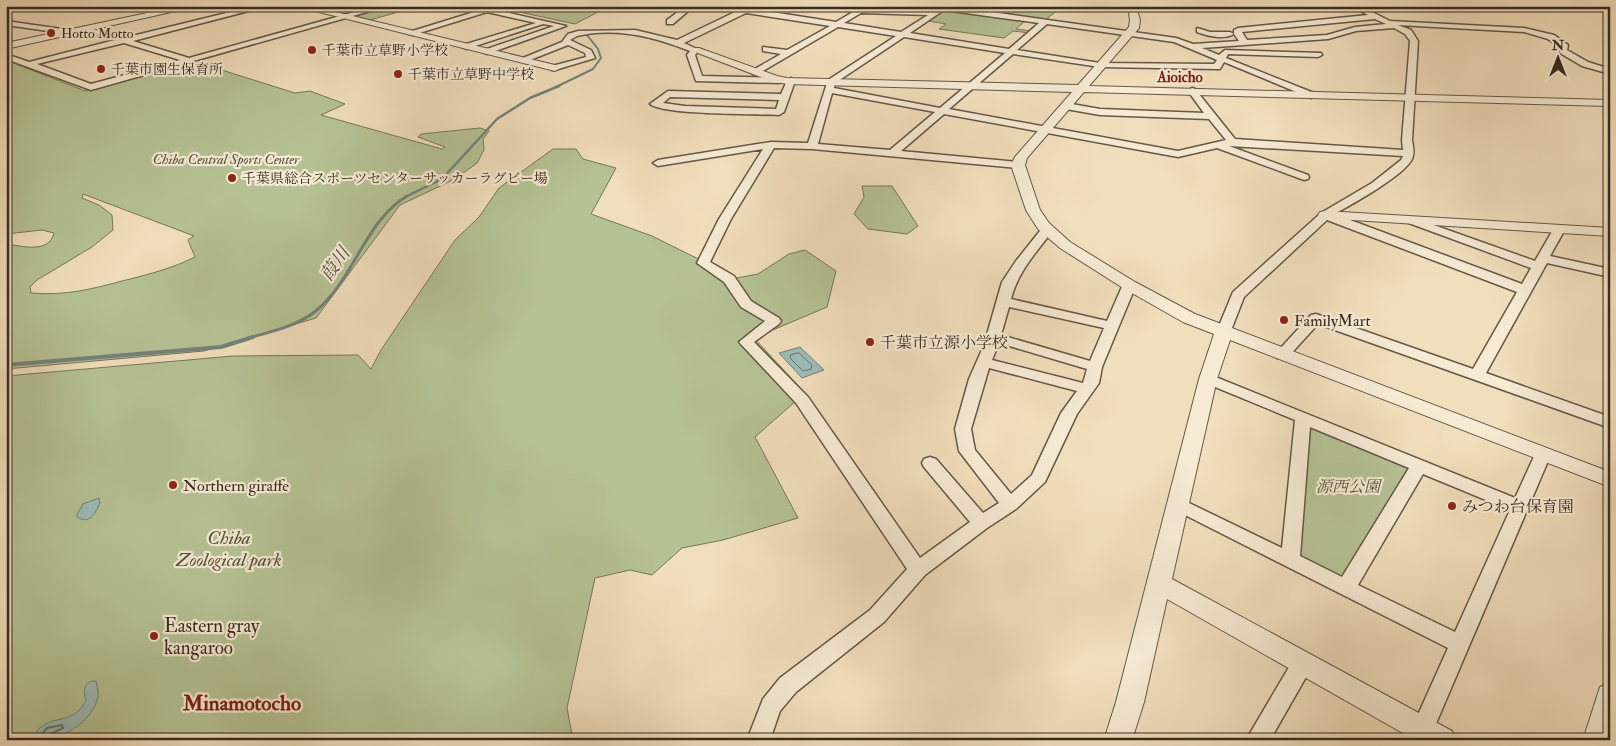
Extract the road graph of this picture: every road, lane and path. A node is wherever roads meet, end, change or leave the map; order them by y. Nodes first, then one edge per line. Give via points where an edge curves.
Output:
1 (19, 6) edge
2 (265, 6) edge
3 (299, 6) edge
4 (385, 6) edge
5 (470, 6) edge
6 (691, 6) edge
7 (716, 6) edge
8 (754, 6) edge
9 (825, 6) edge
10 (1132, 6) edge
11 (1354, 6) edge
12 (189, 7) edge
13 (945, 7) edge
14 (6, 9) edge
15 (745, 11) junction
16 (860, 11) junction
17 (935, 13) junction
18 (488, 15) junction
19 (344, 17) junction
20 (523, 18) junction
21 (543, 22) junction
22 (670, 22) dead end
23 (1045, 22) junction
24 (1386, 22) junction
25 (6, 23) edge
26 (504, 24) dead end
27 (837, 25) junction
28 (86, 29) junction
29 (1200, 30) dead end
30 (69, 32) junction
31 (547, 32) junction
32 (410, 33) junction
33 (1129, 34) junction
34 (1238, 34) junction
35 (902, 35) junction
36 (467, 36) dead end
37 (447, 38) junction
38 (125, 40) junction
39 (569, 42) junction
40 (1244, 42) junction
41 (677, 43) junction
42 (6, 46) edge
43 (1192, 46) junction
44 (466, 47) junction
45 (766, 49) dead end
46 (695, 50) junction
47 (1010, 51) junction
48 (487, 52) junction
49 (788, 53) junction
50 (1318, 54) dead end
51 (6, 56) edge
52 (503, 56) junction
53 (1222, 59) junction
54 (188, 60) junction
55 (522, 60) junction
56 (29, 64) junction
57 (1100, 65) junction
58 (554, 68) joint
59 (756, 72) junction
60 (1610, 72) edge
61 (779, 80) junction
62 (791, 81) junction
63 (830, 86) junction
64 (972, 86) junction
65 (1082, 89) junction
66 (1192, 91) junction
67 (1311, 95) junction
68 (785, 97) junction
69 (1410, 97) junction
70 (1610, 103) edge
71 (1066, 106) junction
72 (942, 111) junction
73 (1211, 116) junction
74 (1045, 130) junction
75 (1232, 142) junction
76 (771, 145) junction
77 (812, 146) junction
78 (1220, 146) junction
79 (1409, 153) junction
80 (892, 154) junction
81 (658, 163) dead end
82 (1018, 164) junction
83 (1304, 177) dead end
84 (1324, 215) junction
85 (1410, 220) junction
86 (1551, 229) junction
87 (1047, 230) junction
88 (1610, 232) edge
89 (1610, 241) edge
90 (1540, 262) junction
91 (1610, 273) edge
92 (1129, 285) junction
93 (1525, 290) junction
94 (1004, 302) junction
95 (1112, 326) junction
96 (1223, 333) junction
97 (994, 336) junction
98 (1282, 355) junction
99 (984, 362) junction
100 (1095, 367) junction
101 (1477, 376) junction
102 (1208, 379) junction
103 (1087, 389) junction
104 (1303, 418) junction
105 (1610, 423) edge
106 (1543, 454) junction
107 (930, 463) dead end
108 (1419, 466) junction
109 (1610, 480) edge
110 (1010, 505) junction
111 (1179, 506) junction
112 (1520, 506) junction
113 (981, 523) junction
114 (1290, 560) junction
115 (918, 570) junction
116 (1159, 583) junction
117 (1346, 588) junction
118 (1460, 644) junction
119 (1303, 663) junction
120 (1610, 695) edge
121 (1427, 736) edge
122 (758, 740) edge
123 (1118, 740) edge
124 (1257, 740) edge
125 (1596, 740) edge

1 - 14 street
2 - 38 street
3 - 19 street
4 - 19 street
5 - 18 street
6 - 22 street
7 - 15 street
8 - 15 street
9 - 16 street
10 - 33 street via 1135,23
11 - 24 street
12 - 28 street
13 - 17 street
13 - 23 street
15 - 27 street
15 - 41 street
16 - 17 street
16 - 27 street
17 - 35 street
18 - 20 street via 506,14
18 - 32 street
19 - 32 street
19 - 54 street
20 - 21 street
20 - 26 street
21 - 31 street via 562,26
21 - 44 street
23 - 33 street
23 - 47 street
24 - 34 street via 1331,20 1238,30
24 - 40 street via 1328,37
24 - 60 street via 1524,30 1551,37 1565,46 1563,51 1585,64
24 - 69 street via 1408,32 1414,41
25 - 30 street
27 - 35 street
27 - 49 street
28 - 30 street
28 - 38 street
29 - 34 street via 1214,35
30 - 42 street
31 - 48 street
31 - 52 street via 556,34 554,38
32 - 37 street via 428,38
33 - 43 street via 1176,40
33 - 57 street
34 - 40 street
35 - 47 street
35 - 63 street
36 - 37 street
37 - 44 street
38 - 54 street
38 - 56 street
39 - 41 street via 565,41 575,34 625,30
39 - 55 street
39 - 58 street via 588,52 591,58
40 - 43 street
41 - 46 street
43 - 53 street
44 - 48 street
45 - 49 street
46 - 59 street
46 - 61 street via 691,56 699,79
47 - 57 street
47 - 64 street
48 - 52 street
49 - 59 street
50 - 53 street via 1225,52
51 - 56 street
52 - 55 street
53 - 57 street via 1217,67
53 - 67 street
54 - 56 street via 91,87
55 - 58 street
57 - 65 street
59 - 61 street
61 - 62 street
62 - 63 street
62 - 68 street
63 - 64 street
63 - 72 street
63 - 77 street
64 - 65 street
64 - 72 street
65 - 66 street
65 - 71 street
66 - 67 street
66 - 73 street
67 - 69 street
68 - 68 street via 668,94 655,104 686,109 779,112
69 - 70 street
69 - 79 street
71 - 73 street via 1100,112
71 - 74 street
72 - 74 street
72 - 80 street
73 - 75 street
74 - 78 street via 1178,154
74 - 82 street
75 - 78 street
75 - 79 street
76 - 77 street
76 - 81 street
76 - 115 street via 725,219 703,263 729,279 746,304 774,321 746,342 802,400
77 - 80 street
78 - 83 street
79 - 84 street via 1406,162 1376,185
80 - 82 street
82 - 87 street via 1033,210
84 - 85 street
84 - 93 street
84 - 96 street via 1238,295
85 - 86 street
85 - 90 street
86 - 88 street
86 - 89 street
86 - 90 street
87 - 92 street
87 - 94 street via 1020,264
90 - 91 street
90 - 93 street
92 - 95 street
92 - 96 street
93 - 101 street
94 - 95 street
94 - 97 street
95 - 100 street
96 - 98 street
96 - 102 street
97 - 99 street
97 - 100 street
98 - 101 street via 1316,318
98 - 106 street
99 - 103 street
99 - 110 street via 963,429 967,451
100 - 103 street
101 - 105 street
102 - 104 street
102 - 111 street
103 - 110 street via 1068,413 1039,478
104 - 108 street
104 - 114 street
106 - 109 street
106 - 112 street
107 - 113 street
108 - 112 street
108 - 117 street
110 - 113 street
111 - 114 street
111 - 116 street
112 - 118 street
113 - 115 street
114 - 117 street
115 - 122 street via 877,616 788,685 770,706
116 - 119 street
116 - 123 street
117 - 118 street
118 - 121 street
119 - 121 street
119 - 124 street
120 - 125 street

